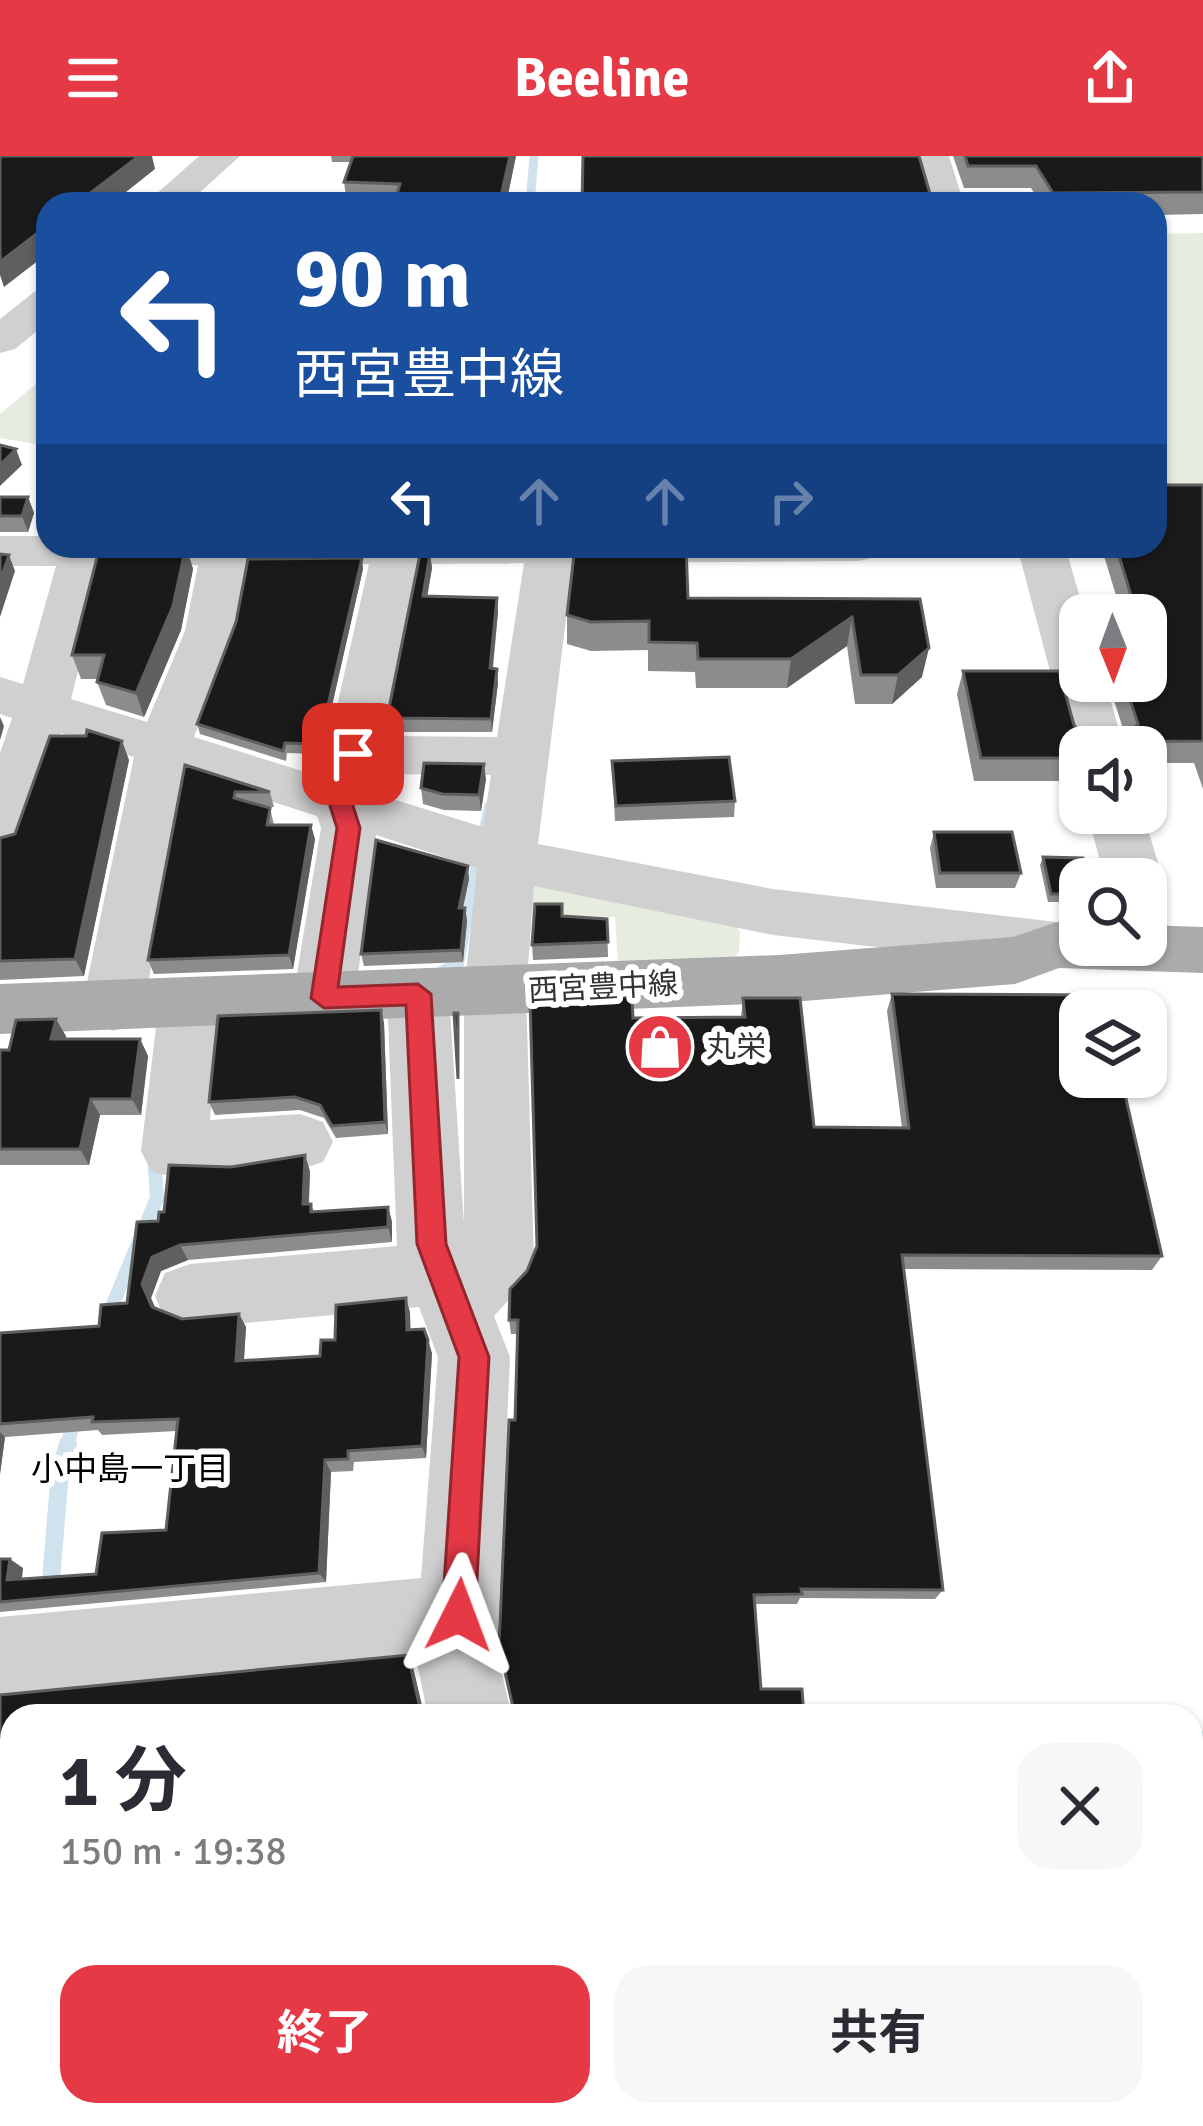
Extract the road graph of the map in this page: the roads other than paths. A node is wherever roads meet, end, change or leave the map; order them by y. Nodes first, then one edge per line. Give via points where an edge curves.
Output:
1 (222, 156) edge
2 (931, 156) edge
3 (178, 192) edge
4 (942, 192) edge
5 (36, 312) edge
6 (0, 340) edge
7 (0, 551) edge
8 (36, 551) edge
9 (81, 558) edge
10 (224, 558) edge
11 (395, 558) edge
12 (549, 558) edge
13 (1044, 558) edge
14 (21, 702) edge
15 (1091, 726) edge
16 (164, 748) junction
17 (522, 756) junction
18 (347, 780) junction
19 (0, 835) edge
20 (508, 859) junction
21 (773, 912) junction
22 (1171, 939) edge
23 (1057, 946) junction
24 (779, 979) junction
25 (494, 992) junction
26 (418, 994) junction
27 (324, 998) junction
28 (190, 1003) junction
29 (113, 1006) junction
30 (0, 1010) edge
31 (300, 1142) dead end
32 (449, 1290) junction
33 (190, 1297) dead end
34 (459, 1615) junction
35 (23, 1655) edge
36 (467, 1704) edge

1 - 3 street
2 - 4 street
5 - 6 street
7 - 8 street
9 - 14 street
10 - 16 street via 210,631
11 - 18 street
12 - 17 street
13 - 15 street
14 - 16 street
14 - 19 street
16 - 18 street
16 - 29 street
17 - 18 street
17 - 20 street
18 - 20 street
18 - 27 street via 349,828
20 - 21 street
20 - 25 street
21 - 23 street
21 - 24 street
22 - 23 main road, 西宮豊中線
23 - 24 main road, 西宮豊中線 via 1015,960
24 - 25 main road, 西宮豊中線
25 - 26 main road, 西宮豊中線
25 - 32 street via 499,1261
26 - 27 main road, 西宮豊中線
26 - 32 street via 431,1244
27 - 28 main road, 西宮豊中線
28 - 29 main road, 西宮豊中線
28 - 31 street via 174,1151
29 - 30 main road, 西宮豊中線
32 - 33 street
32 - 34 street via 474,1357
34 - 35 street
34 - 36 street

